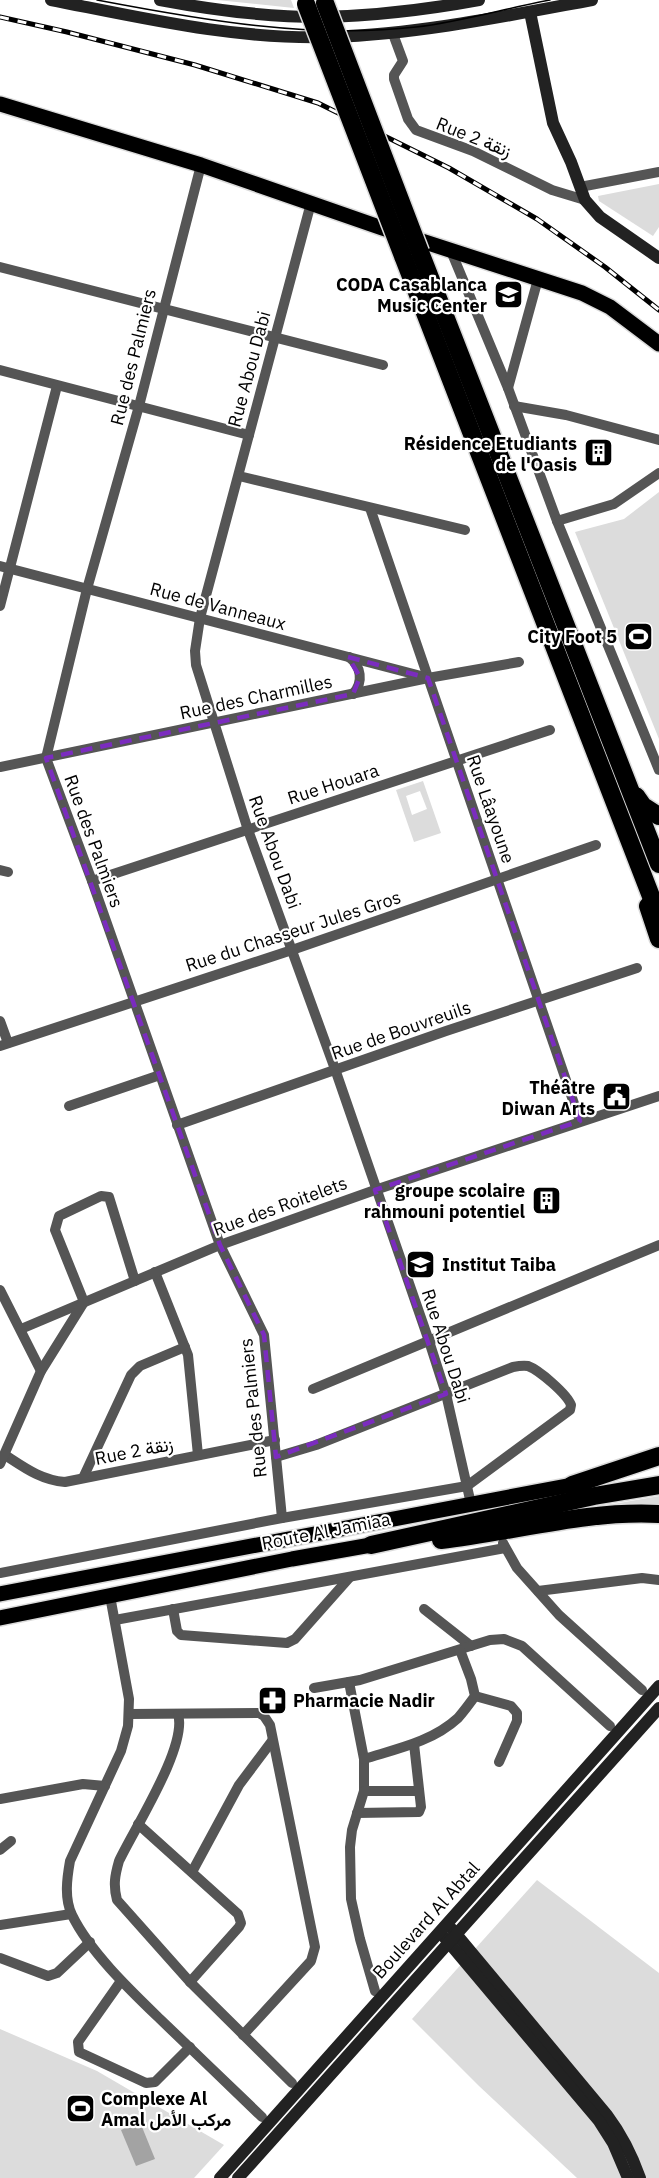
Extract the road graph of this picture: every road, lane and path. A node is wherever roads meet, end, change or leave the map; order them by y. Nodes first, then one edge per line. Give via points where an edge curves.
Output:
1 (51, 0) edge
2 (160, 0) edge
3 (479, 0) edge
4 (592, 0) edge
5 (315, 2) edge
6 (530, 12) junction
7 (393, 34) junction
8 (0, 104) edge
9 (201, 165) junction
10 (659, 172) edge
11 (580, 187) junction
12 (585, 200) junction
13 (311, 203) junction
14 (451, 251) junction
15 (411, 254) junction
16 (659, 258) edge
17 (0, 267) edge
18 (538, 279) junction
19 (163, 309) junction
20 (275, 338) junction
21 (659, 344) edge
22 (383, 364) dead end
23 (0, 370) edge
24 (57, 386) junction
25 (508, 388) junction
26 (139, 406) junction
27 (514, 406) junction
28 (249, 435) junction
29 (659, 440) edge
30 (659, 473) edge
31 (239, 476) junction
32 (370, 508) junction
33 (558, 521) junction
34 (465, 530) dead end
35 (5, 568) edge
36 (87, 589) junction
37 (0, 606) edge
38 (200, 618) junction
39 (348, 657) junction
40 (519, 662) dead end
41 (428, 678) junction
42 (353, 694) junction
43 (214, 722) junction
44 (550, 730) dead end
45 (46, 758) junction
46 (457, 761) junction
47 (0, 767) edge
48 (659, 770) edge
49 (630, 788) junction
50 (659, 816) edge
51 (248, 830) junction
52 (654, 833) edge
53 (630, 841) junction
54 (596, 846) dead end
55 (659, 864) edge
56 (497, 880) junction
57 (92, 881) junction
58 (659, 917) edge
59 (659, 939) edge
60 (292, 950) junction
61 (637, 969) dead end
62 (133, 1001) junction
63 (539, 1001) junction
64 (0, 1022) edge
65 (4, 1045) edge
66 (335, 1069) junction
67 (160, 1075) junction
68 (659, 1096) edge
69 (69, 1106) dead end
70 (580, 1121) junction
71 (177, 1125) junction
72 (375, 1190) junction
73 (220, 1245) junction
74 (659, 1245) edge
75 (155, 1272) junction
76 (135, 1281) junction
77 (0, 1290) edge
78 (84, 1302) junction
79 (21, 1329) junction
80 (429, 1341) junction
81 (185, 1347) junction
82 (41, 1371) junction
83 (314, 1389) dead end
84 (446, 1394) junction
85 (275, 1440) junction
86 (198, 1455) junction
87 (659, 1456) edge
88 (276, 1457) junction
89 (3, 1459) edge
90 (659, 1470) edge
91 (83, 1478) junction
92 (572, 1485) junction
93 (659, 1485) edge
94 (467, 1486) junction
95 (471, 1504) junction
96 (659, 1514) edge
97 (282, 1518) junction
98 (503, 1540) junction
99 (371, 1545) junction
100 (0, 1573) edge
101 (350, 1576) junction
102 (659, 1580) edge
103 (538, 1591) junction
104 (0, 1594) edge
105 (110, 1596) junction
106 (424, 1609) dead end
107 (173, 1610) junction
108 (0, 1618) edge
109 (115, 1620) junction
110 (471, 1646) junction
111 (460, 1650) junction
112 (349, 1682) junction
113 (659, 1686) edge
114 (314, 1688) dead end
115 (642, 1690) dead end
116 (476, 1696) junction
117 (659, 1708) edge
118 (130, 1714) junction
119 (178, 1714) junction
120 (610, 1726) dead end
121 (272, 1741) junction
122 (414, 1744) junction
123 (364, 1759) junction
124 (499, 1762) dead end
125 (105, 1786) junction
126 (364, 1791) junction
127 (419, 1791) junction
128 (0, 1798) edge
129 (357, 1813) junction
130 (138, 1824) junction
131 (11, 1841) dead end
132 (0, 1850) edge
133 (192, 1872) junction
134 (71, 1914) junction
135 (0, 1925) edge
136 (447, 1933) junction
137 (90, 1942) junction
138 (0, 1958) edge
139 (121, 1981) junction
140 (190, 1982) junction
141 (375, 1991) dead end
142 (243, 2035) junction
143 (189, 2047) junction
144 (292, 2083) dead end
145 (262, 2117) dead end
146 (220, 2178) edge
147 (238, 2178) edge
148 (628, 2178) edge
149 (640, 2178) edge

1 - 7 main road via 196,28 328,37
2 - 3 main road via 234,12 321,17
4 - 6 main road
5 - 15 highway, bridge
6 - 7 main road
6 - 11 main road via 553,123
7 - 12 street, Rue 2 زنقة via 403,61 394,80 408,120 416,130 473,151 552,190
8 - 9 main road
9 - 13 main road
9 - 19 street, Rue des Palmiers
10 - 11 street
11 - 12 main road
12 - 16 main road via 606,222
13 - 14 main road
13 - 20 street, Rue Abou Dabi
14 - 18 main road
14 - 25 street
15 - 49 highway
15 - 53 highway
17 - 19 street
18 - 21 main road via 593,297
18 - 25 street
19 - 20 street
19 - 26 street, Rue des Palmiers
20 - 22 street
20 - 28 street, Rue Abou Dabi
23 - 24 street
24 - 26 street
24 - 35 street
25 - 27 street
26 - 28 street
26 - 36 street, Rue des Palmiers
27 - 29 street via 566,415
27 - 33 street
28 - 31 street, Rue Abou Dabi
30 - 33 street via 614,504
31 - 32 street
31 - 38 street, Rue Abou Dabi
32 - 34 street
32 - 41 street, Rue Lâayoune
33 - 48 street
35 - 36 street, Rue de Vanneaux
35 - 37 street
36 - 38 street, Rue de Vanneaux
36 - 45 street, Rue des Palmiers
38 - 39 street, Rue de Vanneaux
38 - 43 street, Rue Abou Dabi via 196,665
39 - 41 street, Rue de Vanneaux
39 - 42 street via 356,662 360,677
40 - 41 street, Rue des Charmilles
41 - 42 street, Rue des Charmilles
41 - 46 street, Rue Lâayoune
42 - 43 street, Rue des Charmilles
43 - 45 street, Rue des Charmilles
43 - 51 street, Rue Abou Dabi
44 - 46 street, Rue Houara
45 - 47 street, Rue des Charmilles
45 - 57 street, Rue des Palmiers
46 - 51 street, Rue Houara
46 - 56 street, Rue Lâayoune
49 - 50 highway via 643,806
49 - 52 highway
51 - 57 street, Rue Houara
51 - 60 street, Rue Abou Dabi
52 - 55 highway
53 - 58 highway
53 - 59 highway
54 - 56 street, Rue du Chasseur Jules Gros
56 - 60 street, Rue du Chasseur Jules Gros
56 - 63 street, Rue Lâayoune
57 - 62 street, Rue des Palmiers
60 - 62 street, Rue du Chasseur Jules Gros
60 - 66 street, Rue Abou Dabi
61 - 63 street, Rue de Bouvreuils
62 - 65 street, Rue du Chasseur Jules Gros
62 - 67 street, Rue des Palmiers
63 - 66 street, Rue de Bouvreuils
63 - 70 street, Rue Lâayoune
64 - 65 street
66 - 71 street, Rue de Bouvreuils
66 - 72 street, Rue Abou Dabi
67 - 69 street
67 - 71 street, Rue des Palmiers
68 - 70 street, Rue des Roitelets
70 - 72 street, Rue des Roitelets
71 - 73 street, Rue des Palmiers
72 - 73 street, Rue des Roitelets
72 - 80 street, Rue Abou Dabi
73 - 75 street, Rue des Roitelets
73 - 85 street, Rue des Palmiers via 264,1335
74 - 80 street
75 - 76 street, Rue des Roitelets
75 - 81 street
76 - 78 street, Rue des Roitelets
76 - 78 street via 113,1206 109,1197 101,1196 70,1210 57,1219 55,1226
77 - 79 street
78 - 79 street, Rue des Roitelets
78 - 82 street
79 - 82 street
80 - 83 street
80 - 84 street, Rue Abou Dabi
81 - 86 street
81 - 91 street via 140,1366 126,1380
82 - 89 street
84 - 88 street
84 - 94 street, Rue Abou Dabi
84 - 94 street via 522,1366 538,1372 567,1396 571,1405 570,1410
85 - 86 street, Rue 2 زنقة
85 - 88 street, Rue des Palmiers
86 - 91 street, Rue 2 زنقة
87 - 92 highway
88 - 97 street, Rue des Palmiers
89 - 91 street, Rue 2 زنقة via 52,1481
90 - 92 highway, Route Al Jamiaa
92 - 95 main road, Route Al Jamiaa
93 - 99 highway, Route Al Jamiaa
94 - 95 street, Rue Abou Dabi
94 - 97 street
95 - 104 main road, Route Al Jamiaa
96 - 98 highway via 589,1516
97 - 100 street
98 - 99 highway
98 - 101 street
98 - 103 street via 517,1568
99 - 105 main road, Route Al Jamiaa
101 - 107 street
101 - 107 street via 288,1643 181,1635
102 - 103 street via 642,1578
103 - 115 street
105 - 108 main road, Route Al Jamiaa
105 - 109 street
106 - 110 street
107 - 109 street
109 - 118 street
110 - 111 street
110 - 120 street via 497,1639 517,1643
111 - 112 street
111 - 116 street
112 - 114 street
112 - 123 street
113 - 136 main road, Boulevard Al Abtal
116 - 122 street via 445,1728
116 - 124 street via 511,1706 517,1713
117 - 136 main road, Boulevard Al Abtal
118 - 119 street
118 - 125 street via 122,1751
119 - 121 street via 259,1713 270,1725
119 - 130 street via 174,1749
121 - 133 street via 239,1785
121 - 142 street via 315,1947 311,1961
122 - 123 street
122 - 127 street
123 - 126 street
125 - 128 street via 83,1784
125 - 134 street via 70,1861 67,1896
126 - 127 street
126 - 129 street
127 - 129 street via 421,1807 416,1813
129 - 141 street via 350,1847 351,1899
130 - 133 street
130 - 140 street via 114,1877 117,1900
131 - 132 street
133 - 140 street via 238,1914 241,1923
134 - 135 street
134 - 137 street
136 - 146 main road, Boulevard Al Abtal
136 - 147 main road, Boulevard Al Abtal
136 - 148 main road via 599,2121
136 - 149 main road via 608,2115
137 - 138 street via 57,1973 48,1976
137 - 139 street
139 - 143 street
139 - 143 street via 78,2042 80,2052 152,2083
140 - 142 street
142 - 144 street
143 - 145 street

